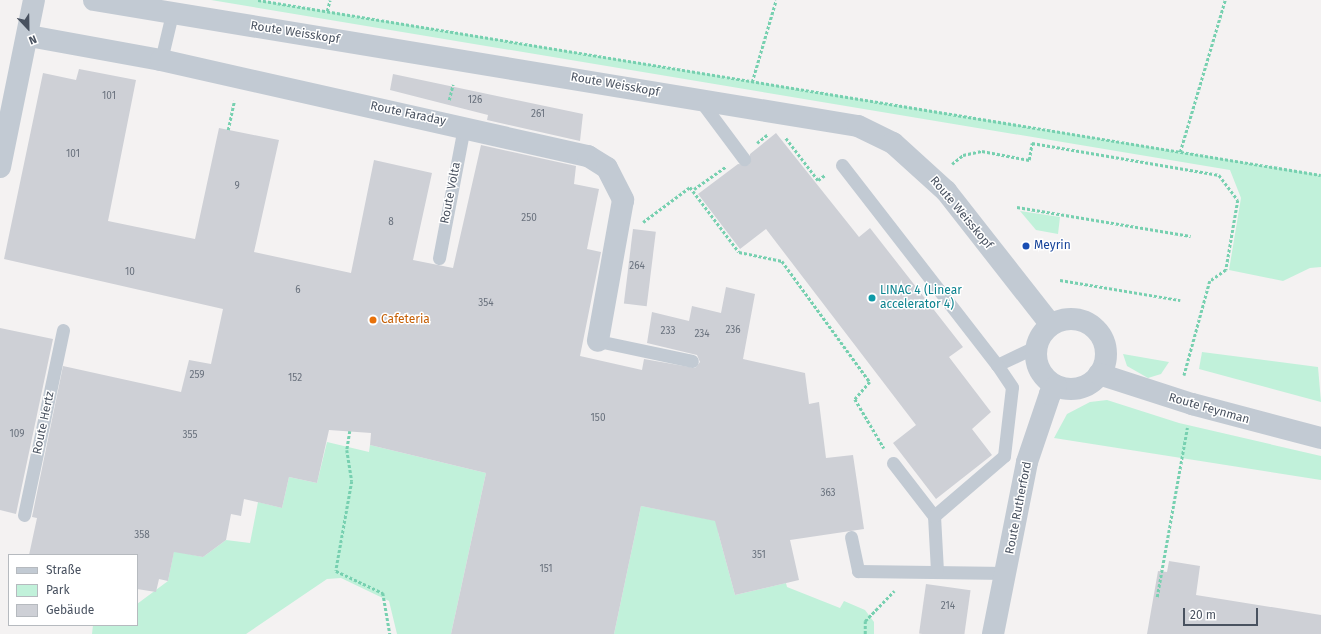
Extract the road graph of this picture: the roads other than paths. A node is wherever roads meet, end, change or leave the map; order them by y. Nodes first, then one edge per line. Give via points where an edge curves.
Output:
1 (34, 0) edge
2 (94, 0) edge
3 (172, 14) junction
4 (29, 36) junction
5 (162, 60) junction
6 (700, 100) junction
7 (454, 125) junction
8 (742, 157) road end
9 (842, 165) dead end
10 (0, 167) edge
11 (439, 258) dead end
12 (1051, 325) junction
13 (63, 330) dead end
14 (598, 341) joint
15 (1037, 346) junction
16 (692, 361) dead end
17 (998, 365) junction
18 (1099, 374) junction
19 (1056, 386) junction
20 (1321, 438) edge
21 (893, 463) road end
22 (24, 515) dead end
23 (934, 516) junction
24 (851, 538) dead end
25 (937, 571) junction
26 (1006, 573) junction
27 (993, 634) edge

1 - 4 street
2 - 3 street, Route Weisskopf
3 - 5 lane
3 - 6 street, Route Weisskopf
4 - 5 street, Route Faraday
4 - 10 street
5 - 7 street, Route Faraday
6 - 8 lane
6 - 12 street, Route Weisskopf via 858,126 894,143 946,191
7 - 11 lane, Route Volta
7 - 14 street, Route Faraday via 588,156 607,168 617,182 622,200 621,218
9 - 17 lane
12 - 15 street
12 - 18 street via 1070,319 1095,329 1106,354
13 - 22 lane, Route Hertz
14 - 16 lane
15 - 17 lane
15 - 19 street via 1040,371
17 - 23 lane via 1012,387 1004,456
18 - 19 street via 1076,389
18 - 20 street, Route Feynman via 1199,406
19 - 26 street, Route Rutherford via 1050,394 1027,462
21 - 23 lane
23 - 25 lane
24 - 25 lane via 858,570
25 - 26 lane
26 - 27 street, Route Rutherford

